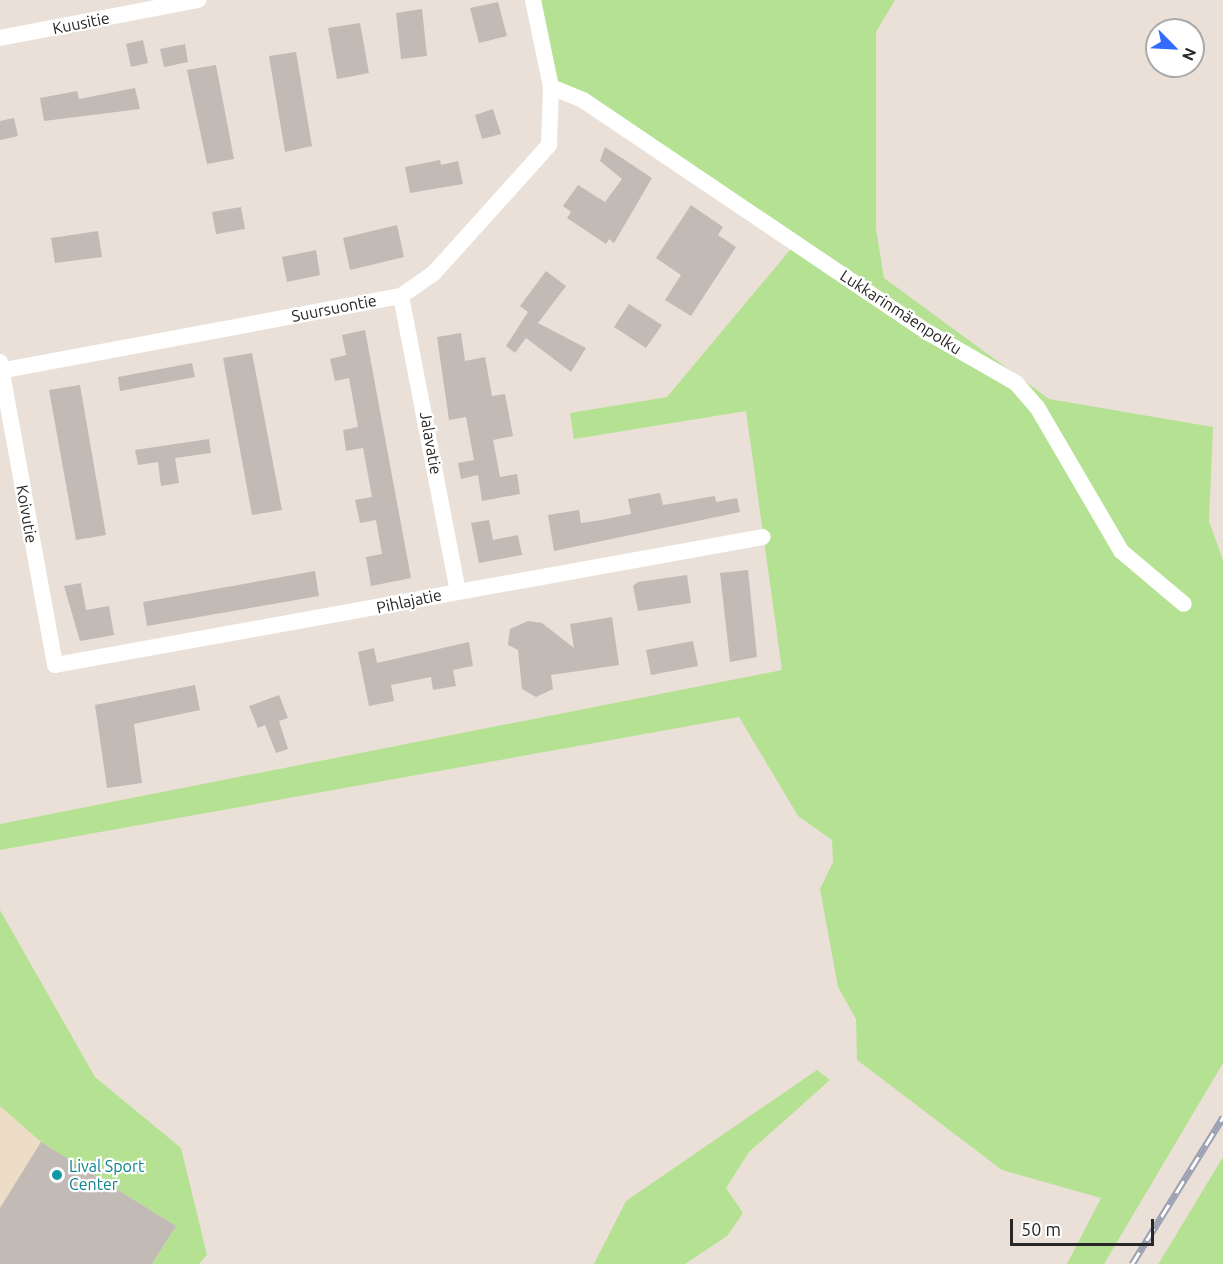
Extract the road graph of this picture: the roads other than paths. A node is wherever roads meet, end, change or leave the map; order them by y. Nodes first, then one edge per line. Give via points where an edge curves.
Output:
1 (198, 0) edge
2 (533, 0) edge
3 (0, 38) edge
4 (551, 87) junction
5 (401, 296) junction
6 (1, 368) edge
7 (763, 537) dead end
8 (458, 591) junction
9 (1184, 604) dead end
10 (55, 665) joint

1 - 3 street, Kuusitie
2 - 4 street, Suursuontie
4 - 5 street, Suursuontie via 551,137 541,159 433,274
4 - 9 street, Lukkarinmäenpolku via 583,100 929,333 1016,383 1042,414 1121,551
5 - 6 street, Suursuontie
5 - 8 street, Jalavatie
6 - 10 street, Koivutie
7 - 8 street, Pihlajatie
8 - 10 street, Pihlajatie

